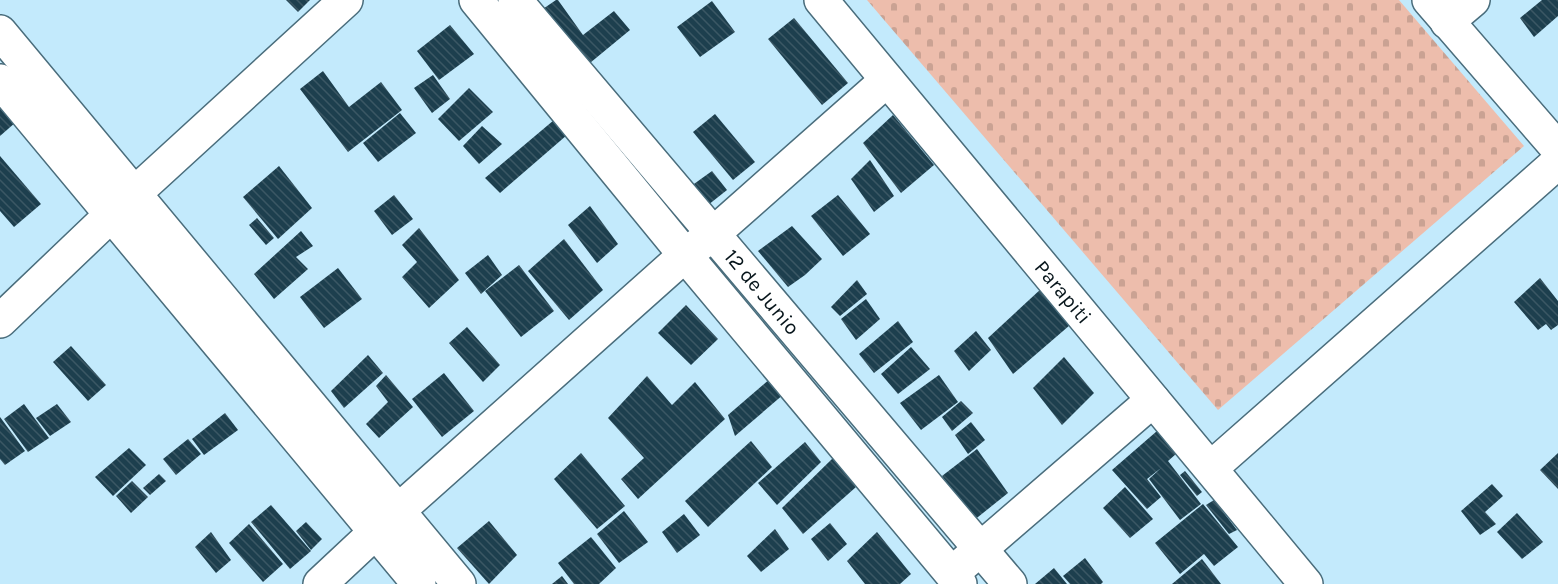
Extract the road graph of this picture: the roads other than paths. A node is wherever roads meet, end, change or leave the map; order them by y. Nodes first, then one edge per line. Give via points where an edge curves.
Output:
1 (346, 0) edge
2 (476, 0) edge
3 (515, 0) edge
4 (821, 0) edge
5 (1473, 0) edge
6 (1438, 11) edge
7 (0, 32) edge
8 (887, 80) junction
9 (0, 81) edge
10 (1558, 149) edge
11 (1558, 162) edge
12 (135, 194) junction
13 (111, 215) junction
14 (712, 234) junction
15 (685, 255) junction
16 (0, 321) edge
17 (1152, 400) junction
18 (1211, 468) junction
19 (387, 521) junction
20 (980, 548) junction
21 (951, 581) edge
22 (320, 584) edge
23 (418, 584) edge
24 (459, 584) edge
25 (1010, 584) edge
26 (1306, 584) edge

1 - 12 street
2 - 15 street, 12 de Junio
3 - 14 street, 12 de Junio
4 - 8 street, Parapiti
5 - 6 street
6 - 10 street
7 - 12 street
8 - 14 street
8 - 17 street, Parapiti
9 - 13 street
11 - 18 street
12 - 13 street
12 - 19 street
13 - 16 street
13 - 19 street
14 - 15 street
14 - 20 street, 12 de Junio
15 - 19 street
15 - 21 street, 12 de Junio
17 - 18 street, Parapiti
17 - 20 street
18 - 26 street, Parapiti
19 - 22 street
19 - 23 street
19 - 24 street
20 - 21 street
20 - 25 street, 12 de Junio

